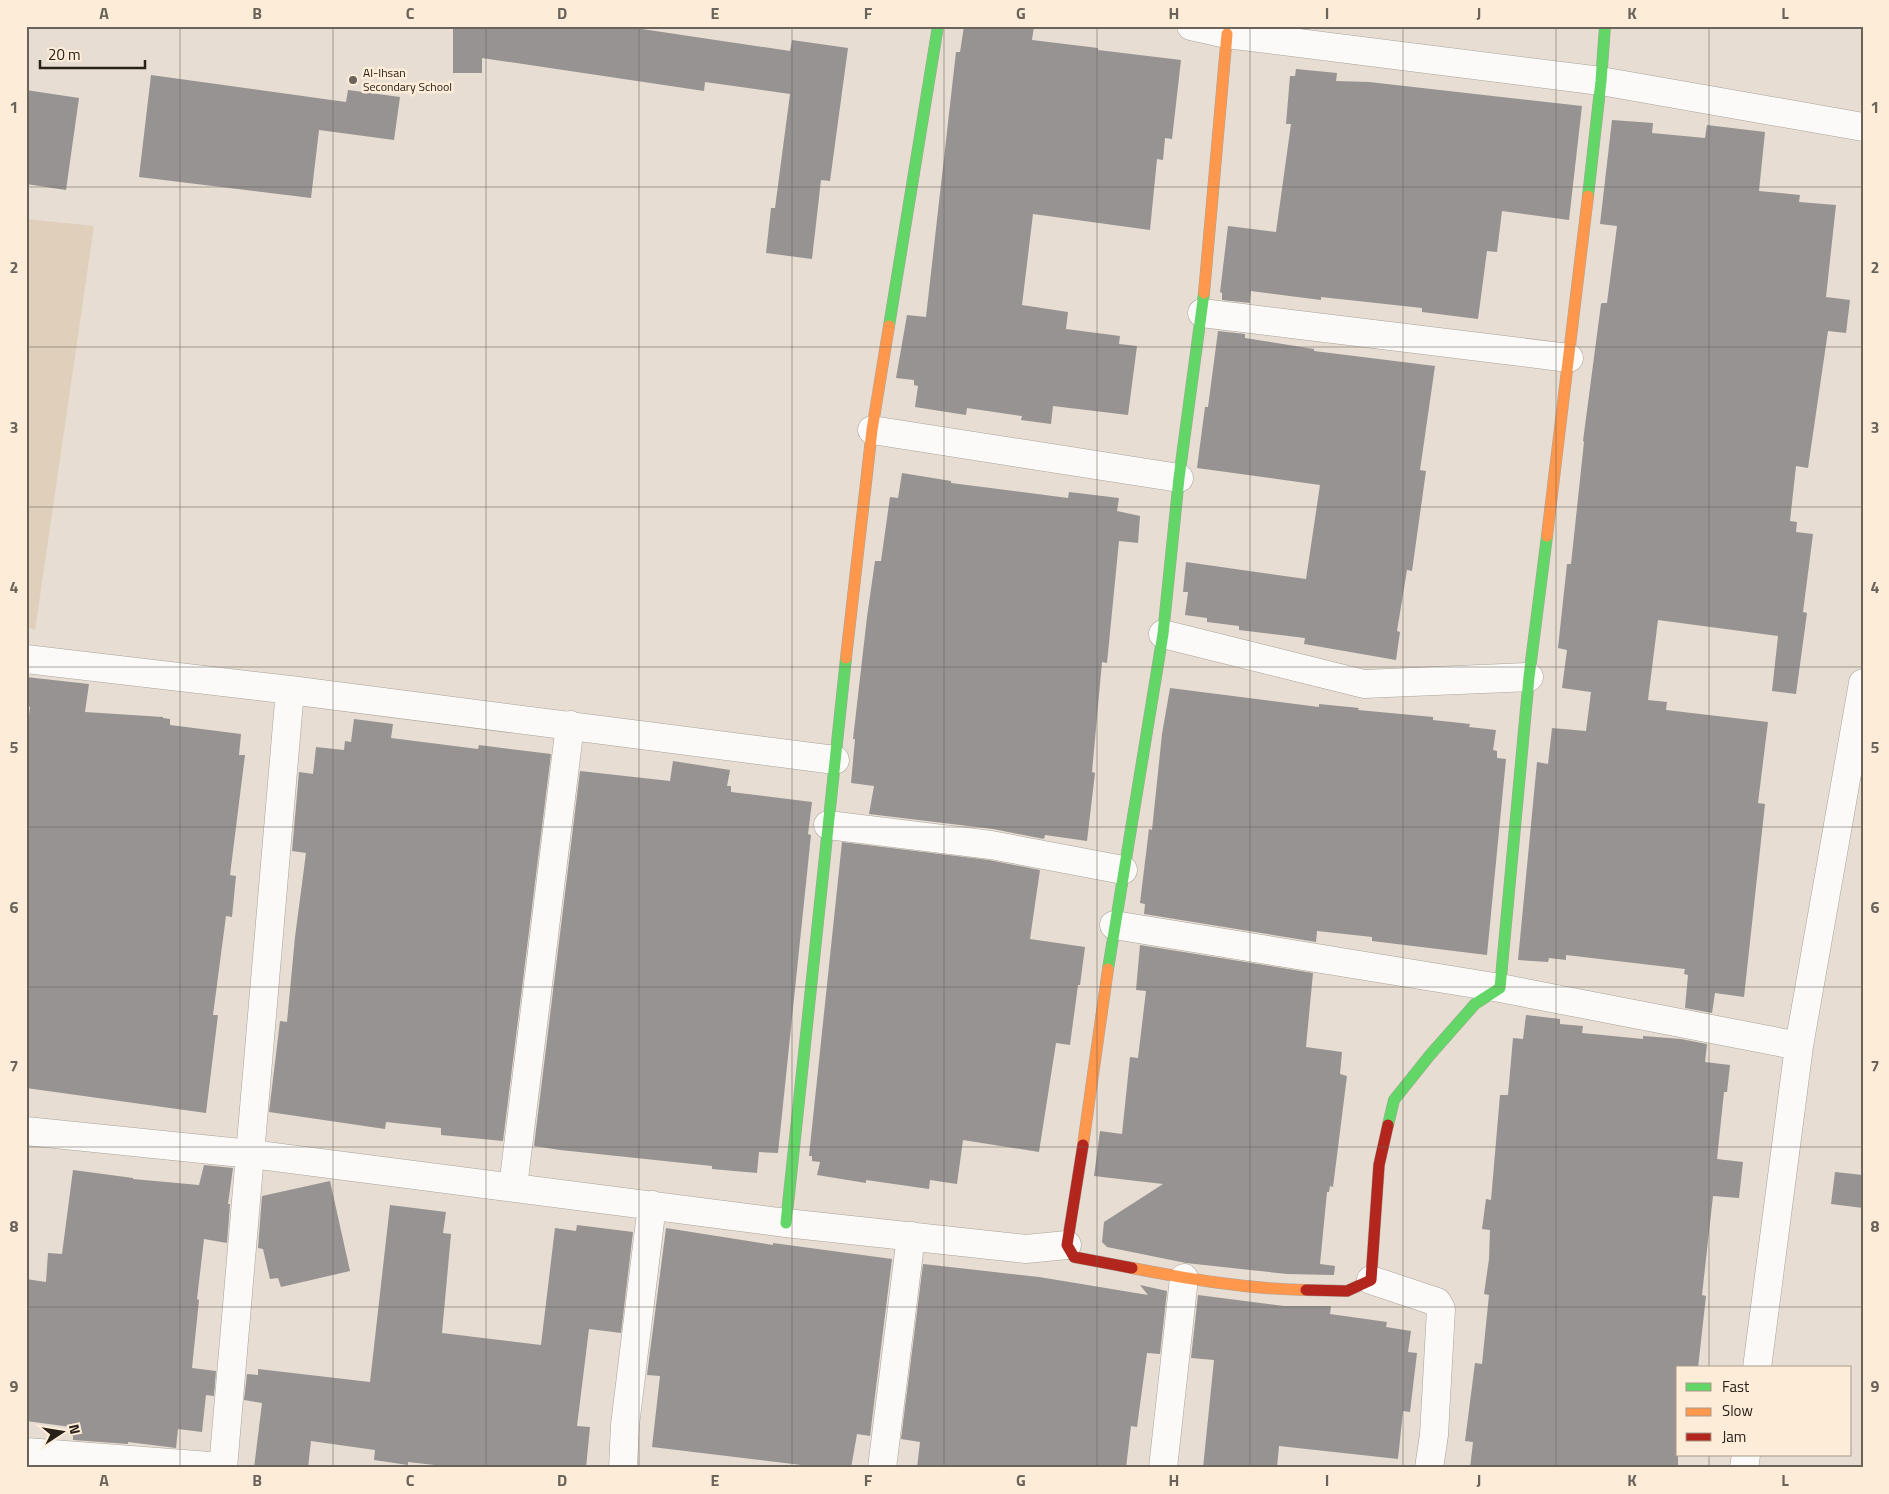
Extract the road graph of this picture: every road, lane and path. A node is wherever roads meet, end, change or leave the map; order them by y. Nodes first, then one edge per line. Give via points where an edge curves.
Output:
1 (938, 26) edge
2 (1191, 26) edge
3 (1605, 26) edge
4 (1227, 34) junction
5 (1601, 81) junction
6 (1863, 127) edge
7 (1202, 313) junction
8 (1569, 358) junction
9 (872, 430) junction
10 (1179, 478) junction
11 (1163, 634) junction
12 (26, 659) edge
13 (1529, 677) junction
14 (1863, 685) edge
15 (290, 690) junction
16 (570, 726) junction
17 (835, 760) junction
18 (828, 825) junction
19 (1123, 870) junction
20 (1114, 925) junction
21 (1500, 988) junction
22 (1799, 1046) junction
23 (26, 1131) edge
24 (251, 1154) junction
25 (513, 1187) junction
26 (652, 1205) junction
27 (786, 1223) junction
28 (912, 1236) junction
29 (1067, 1245) junction
30 (1184, 1278) junction
31 (1372, 1280) junction
32 (1757, 1366) edge
33 (26, 1452) edge
34 (223, 1467) edge
35 (623, 1468) edge
36 (882, 1468) edge
37 (1164, 1468) edge
38 (1430, 1468) edge

1 - 9 street
2 - 4 street
3 - 5 street
4 - 5 street
4 - 7 street
5 - 6 street
5 - 8 street
7 - 8 street
7 - 10 street
8 - 13 street
9 - 10 street
9 - 17 street
10 - 11 street
11 - 13 street via 1364,684
11 - 19 street
12 - 15 street
13 - 21 street
14 - 22 street
15 - 16 street
15 - 24 street
16 - 17 street
16 - 25 street
17 - 18 street
18 - 19 street via 991,845
18 - 27 street
19 - 20 street
20 - 21 street
20 - 29 street
21 - 22 street
21 - 31 street via 1475,1004 1394,1100 1379,1165
22 - 32 street
23 - 24 street
24 - 25 street
24 - 34 street
25 - 26 street
26 - 27 street
26 - 35 street via 625,1425
27 - 28 street
28 - 29 street via 1026,1249
28 - 36 street
29 - 30 street via 1074,1257
30 - 31 street via 1286,1290 1347,1292
30 - 37 street
31 - 38 street via 1437,1302 1441,1309
33 - 34 street

